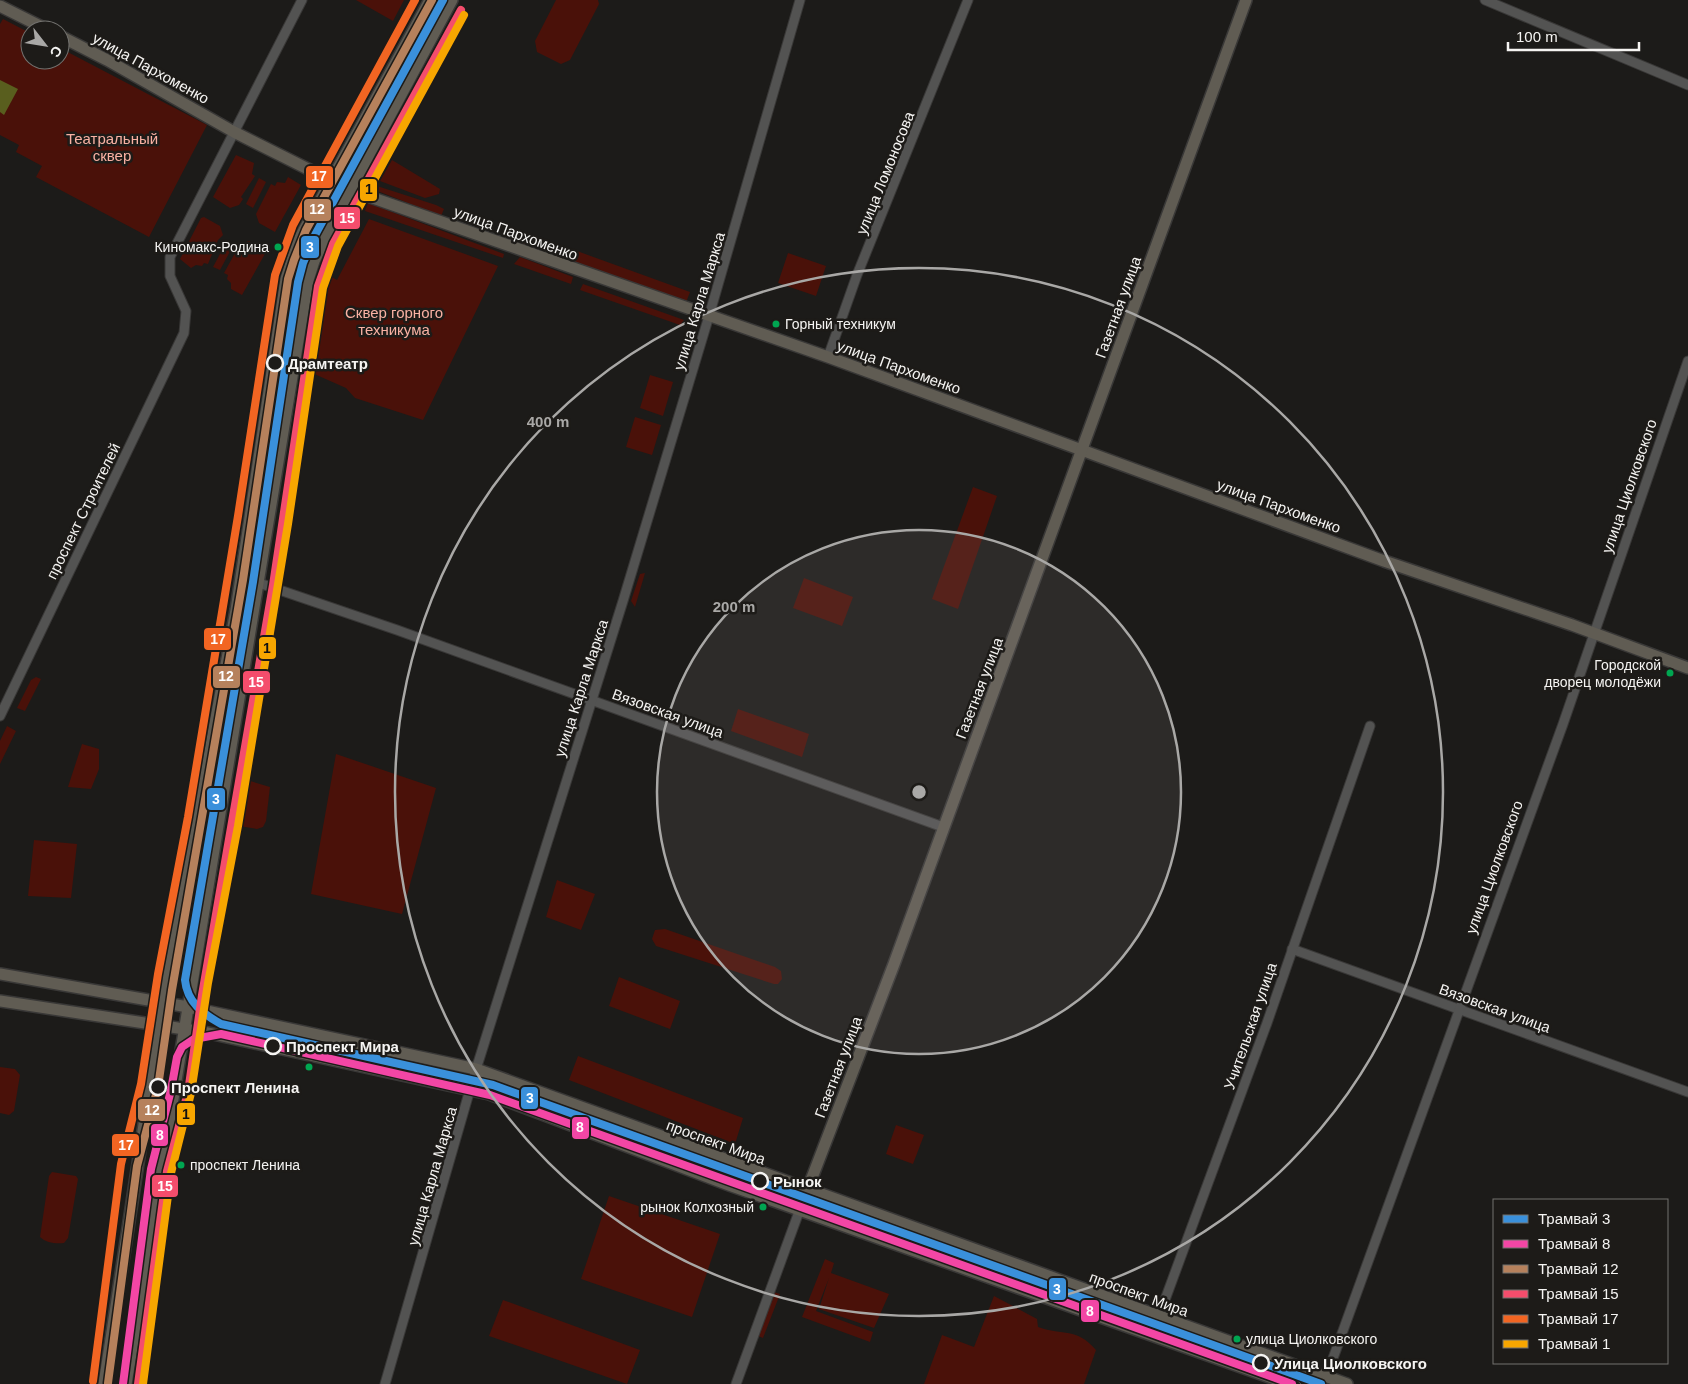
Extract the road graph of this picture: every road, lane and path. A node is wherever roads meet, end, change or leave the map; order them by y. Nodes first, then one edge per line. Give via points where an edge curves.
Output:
1 (2, 0) edge
2 (302, 0) edge
3 (430, 0) edge
4 (452, 0) edge
5 (800, 0) edge
6 (968, 0) edge
7 (1246, 0) edge
8 (1485, 0) edge
9 (0, 5) edge
10 (29, 20) edge
11 (70, 41) edge
12 (1688, 85) edge
13 (234, 132) junction
14 (330, 181) junction
15 (350, 190) junction
16 (709, 316) junction
17 (828, 357) junction
18 (1688, 361) edge
19 (1082, 448) junction
20 (241, 580) junction
21 (259, 583) junction
22 (1594, 634) junction
23 (1688, 668) edge
24 (592, 700) junction
25 (0, 716) edge
26 (1370, 726) dead end
27 (942, 827) junction
28 (1292, 950) junction
29 (0, 974) edge
30 (0, 1001) edge
31 (163, 1003) junction
32 (188, 1007) junction
33 (1458, 1009) junction
34 (159, 1027) junction
35 (184, 1029) junction
36 (476, 1069) junction
37 (471, 1089) junction
38 (1688, 1092) edge
39 (807, 1190) junction
40 (800, 1209) junction
41 (1159, 1318) junction
42 (1152, 1335) junction
43 (1325, 1382) edge
44 (104, 1384) edge
45 (126, 1384) edge
46 (385, 1384) edge
47 (736, 1384) edge
48 (1288, 1384) edge
49 (1347, 1384) edge

1 - 9 street
2 - 13 street
3 - 14 main road
4 - 15 main road
5 - 16 street, улица Карла Маркса
6 - 17 street, улица Ломоносова via 857,275
7 - 19 main road, Газетная улица
8 - 12 street
9 - 10 main road
11 - 13 main road, улица Пархоменко
13 - 14 main road, улица Пархоменко
13 - 25 street, проспект Строителей via 170,257 170,276 186,317 180,342
14 - 15 main road, улица Пархоменко
14 - 20 main road via 298,241 286,279
15 - 16 main road, улица Пархоменко
15 - 21 main road via 314,261 308,280
16 - 17 main road, улица Пархоменко
16 - 24 street, улица Карла Маркса
17 - 19 main road, улица Пархоменко
18 - 22 street, улица Циолковского
19 - 22 main road, улица Пархоменко via 1384,561
19 - 27 main road, Газетная улица
20 - 21 street, Вязовская улица
20 - 31 main road
21 - 24 street, Вязовская улица
21 - 32 main road
22 - 23 main road, улица Пархоменко
22 - 33 street, улица Циолковского
24 - 27 street, Вязовская улица
24 - 36 street, улица Карла Маркса
26 - 28 street, Учительская улица
27 - 39 main road, Газетная улица via 894,964
28 - 33 street, Вязовская улица
28 - 41 street, Учительская улица
29 - 31 main road, проспект Мира
30 - 34 main road
31 - 32 main road, проспект Мира
31 - 34 main road
32 - 35 main road
32 - 36 main road, проспект Мира
33 - 38 street, Вязовская улица
33 - 43 street, улица Циолковского
34 - 35 main road
34 - 44 main road
35 - 37 main road
35 - 45 main road
36 - 37 street, улица Карла Маркса
36 - 39 main road, проспект Мира
37 - 40 main road
37 - 46 street, улица Карла Маркса
39 - 40 main road, Газетная улица
39 - 41 main road, проспект Мира
40 - 42 main road
40 - 47 street, Газетная улица
41 - 42 street, Учительская улица
41 - 43 main road, проспект Мира
42 - 48 main road
43 - 49 main road, проспект Мира

